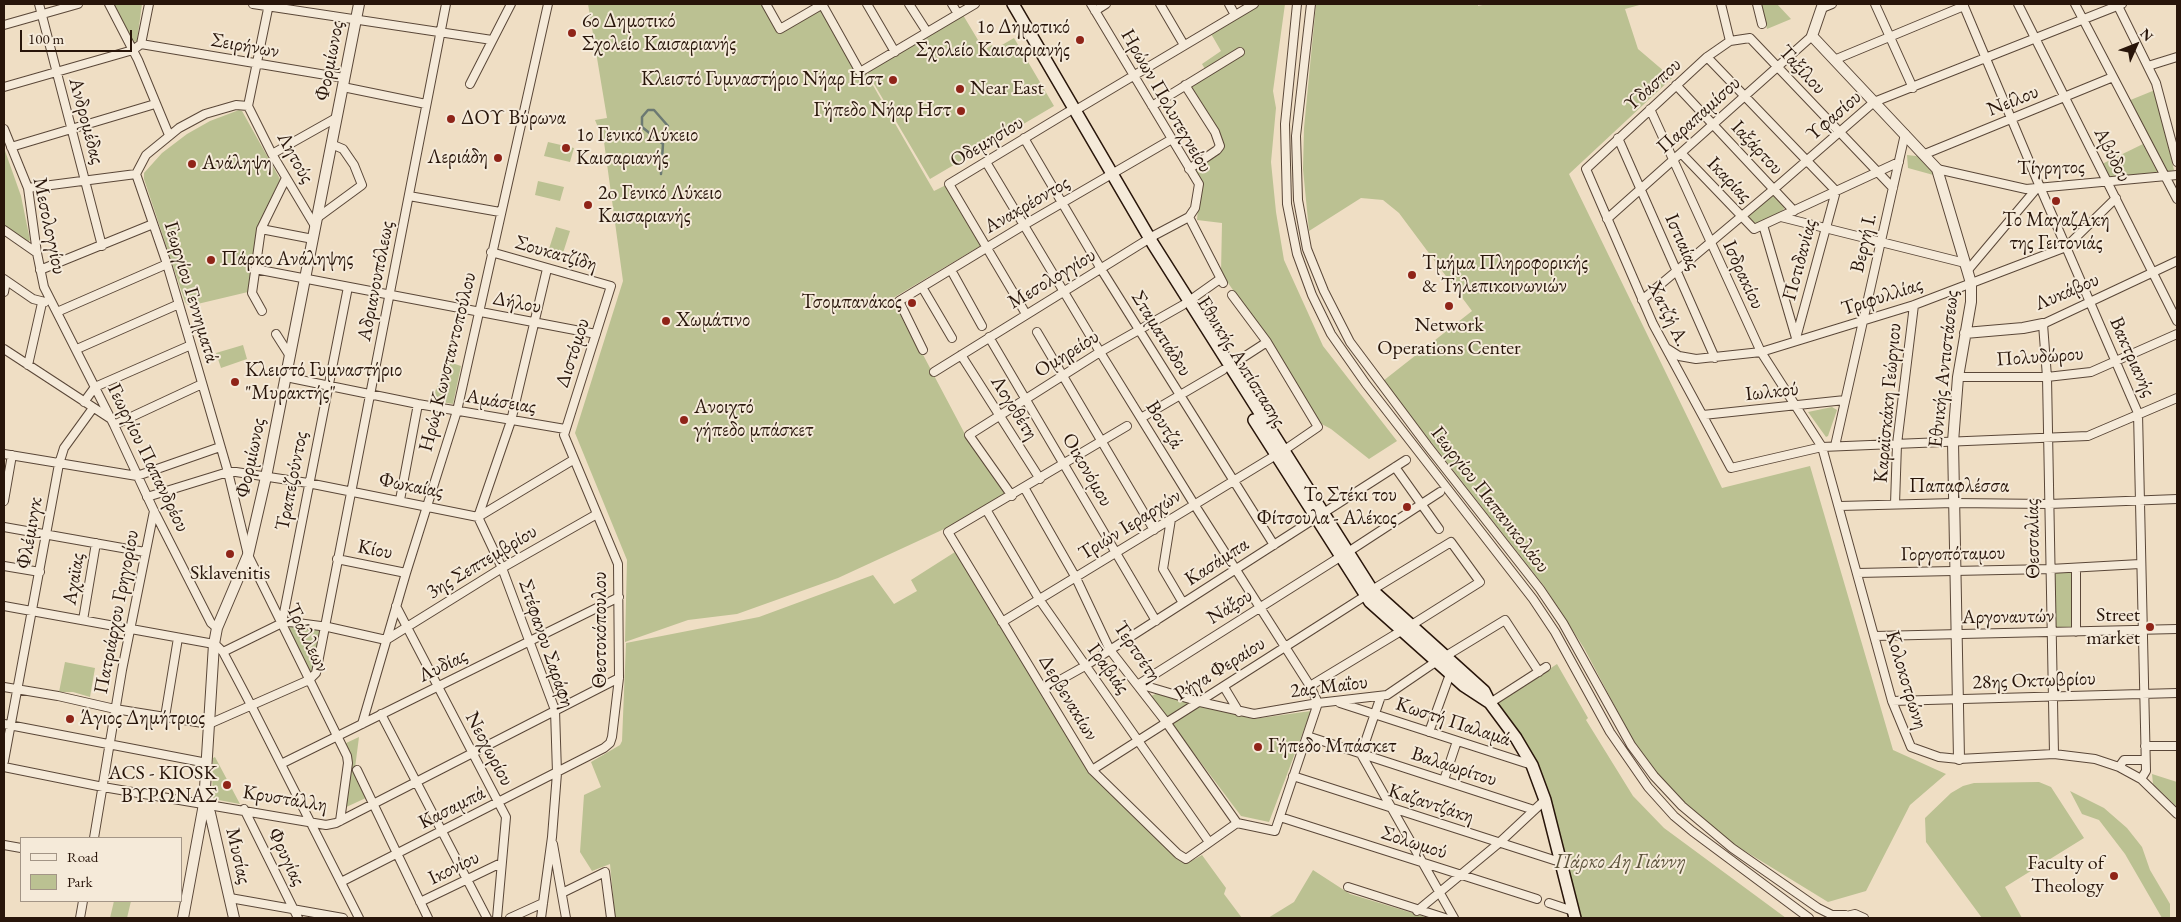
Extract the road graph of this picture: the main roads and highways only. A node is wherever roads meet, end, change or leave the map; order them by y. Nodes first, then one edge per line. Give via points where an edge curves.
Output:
1 (1004, 4) edge
2 (1013, 4) edge
3 (1072, 111) junction
4 (1441, 659) junction
5 (1490, 704) junction
6 (1574, 914) edge

1 - 3 main road, Εθνικής Αντίστασης
2 - 3 main road, Εθνικής Αντίστασης
3 - 4 main road, Εθνικής Αντίστασης via 1147,240 1369,593
4 - 5 main road, Εθνικής Αντίστασης via 1450,674
4 - 5 main road, Εθνικής Αντίστασης via 1484,691
5 - 6 main road, Εθνικής Αντίστασης via 1532,765 1545,800

